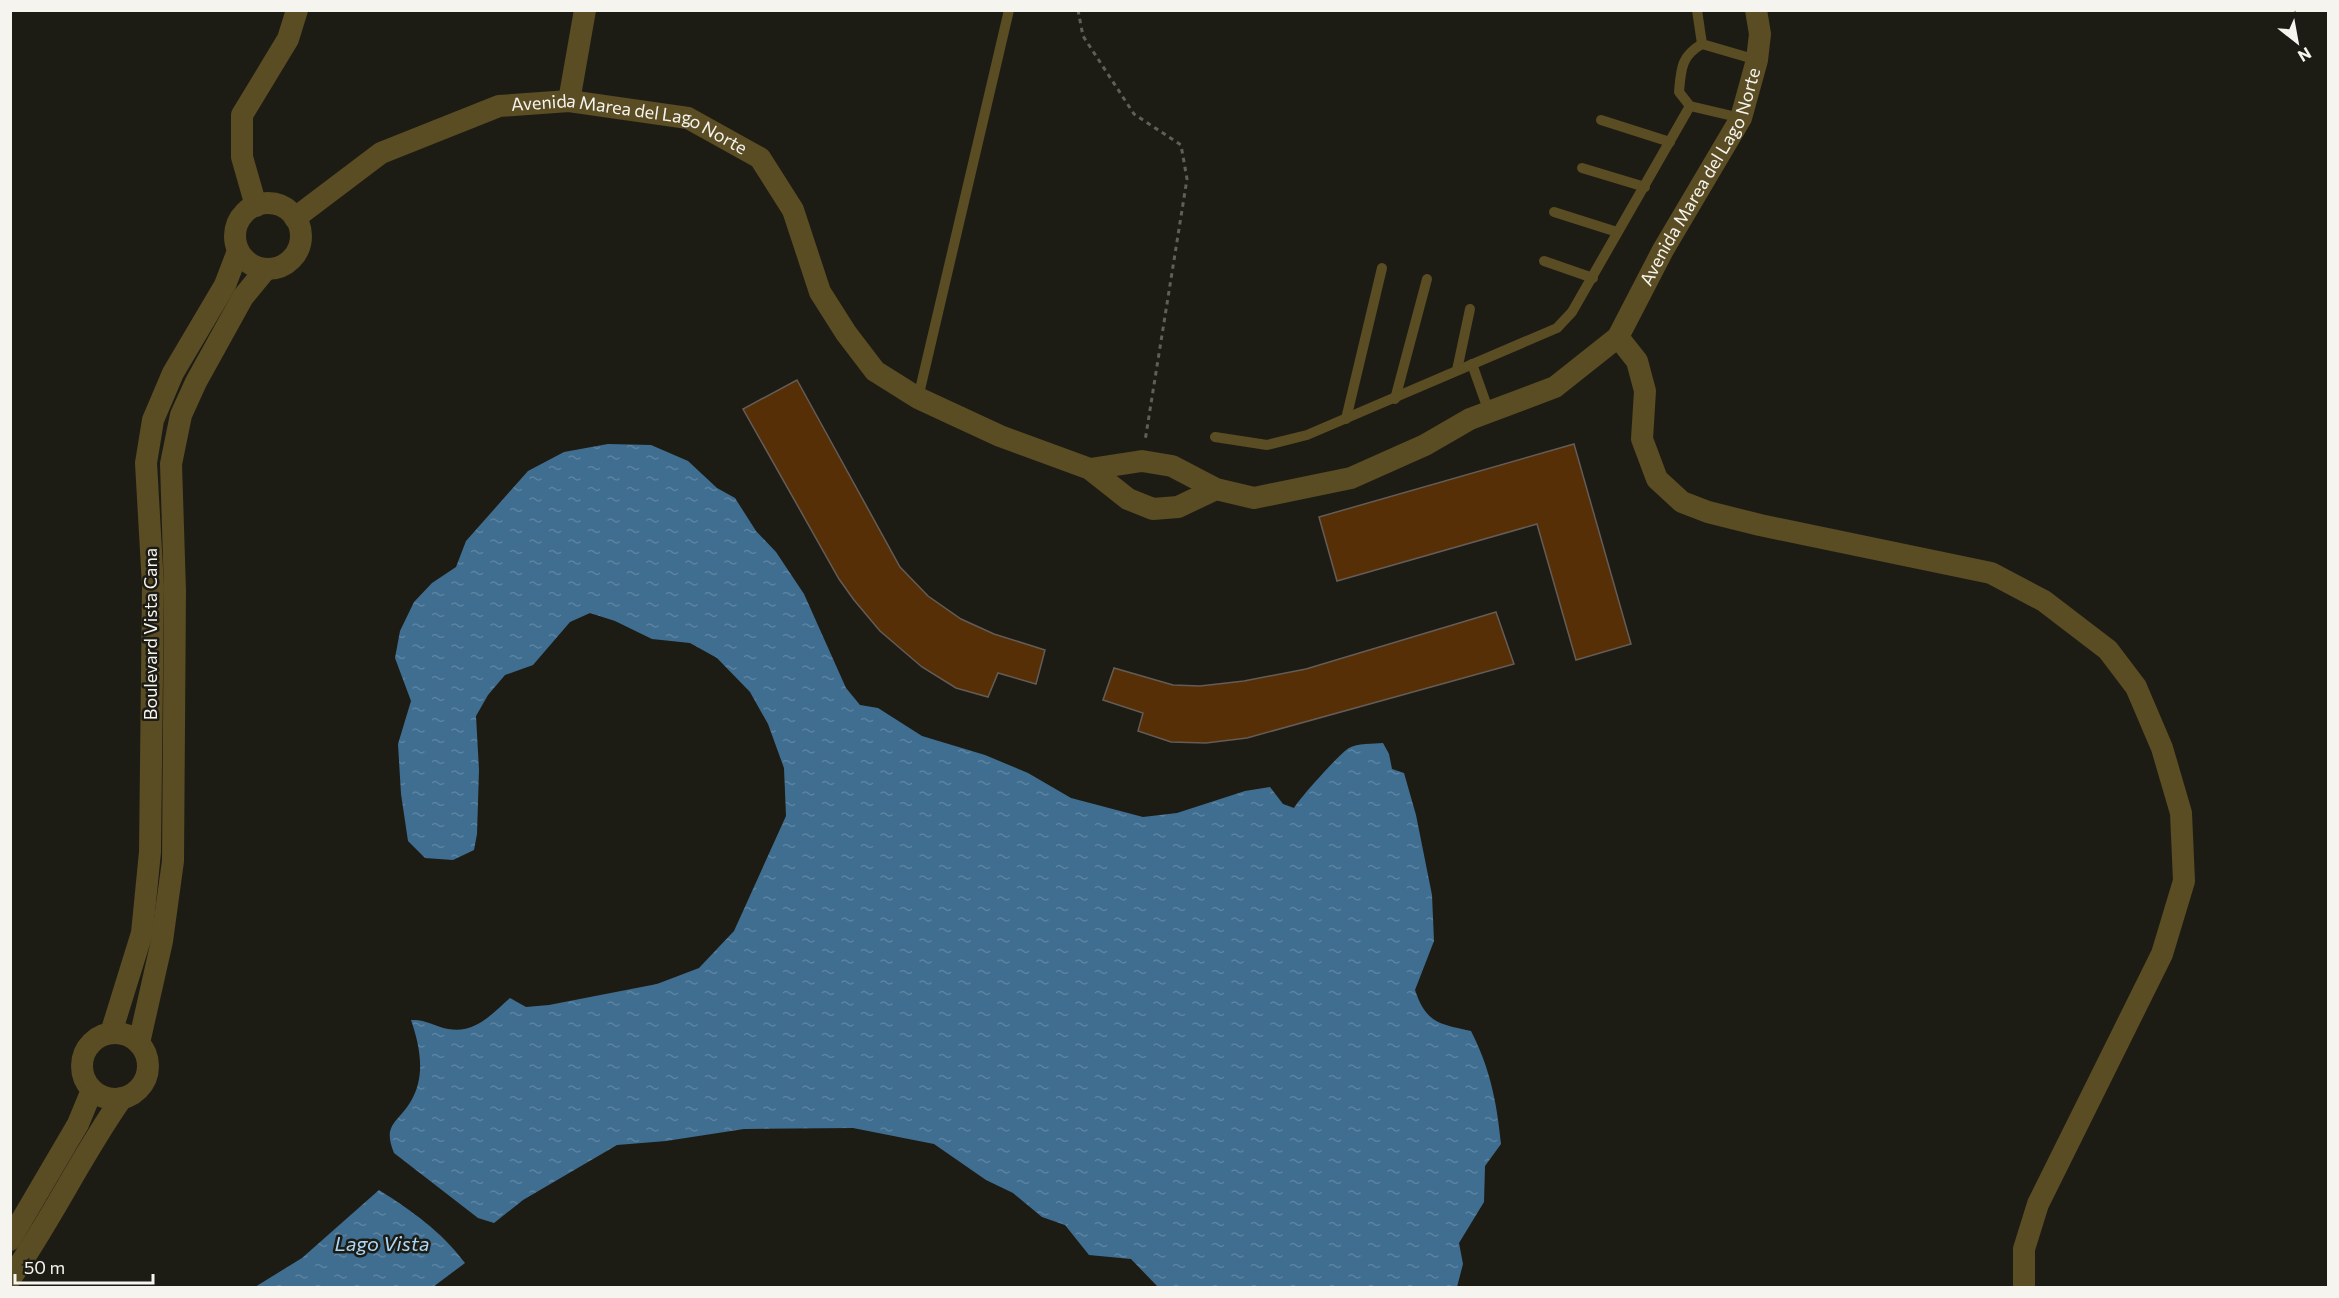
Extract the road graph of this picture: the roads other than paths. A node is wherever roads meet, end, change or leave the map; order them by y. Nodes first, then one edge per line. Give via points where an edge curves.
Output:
1 (297, 10) edge
2 (585, 10) edge
3 (1009, 10) edge
4 (1697, 10) edge
5 (1756, 10) edge
6 (1702, 44) junction
7 (1757, 60) junction
8 (569, 101) junction
9 (1690, 106) junction
10 (1741, 118) junction
11 (1601, 120) dead end
12 (1671, 142) junction
13 (1582, 168) dead end
14 (1645, 187) junction
15 (256, 206) junction
16 (1554, 212) dead end
17 (295, 218) junction
18 (1617, 232) junction
19 (238, 251) junction
20 (1544, 261) dead end
21 (1382, 268) dead end
22 (267, 269) junction
23 (1593, 278) junction
24 (1427, 279) dead end
25 (1470, 309) dead end
26 (1618, 337) junction
27 (1472, 364) junction
28 (1457, 370) junction
29 (918, 398) junction
30 (1395, 399) junction
31 (1490, 412) junction
32 (1346, 419) junction
33 (1215, 437) dead end
34 (1089, 469) junction
35 (1216, 489) junction
36 (111, 1033) junction
37 (139, 1043) junction
38 (92, 1090) junction
39 (122, 1098) junction
40 (10, 1240) edge
41 (10, 1279) edge
42 (2024, 1287) edge

1 - 15 street via 288,39 242,115 242,157
2 - 8 street
3 - 29 lane
4 - 6 lane
5 - 7 street, Avenida Marea del Lago Norte via 1760,34
6 - 7 lane
6 - 9 lane via 1688,53 1680,73 1679,92
7 - 10 street, Avenida Marea del Lago Norte
8 - 17 street, Avenida Marea del Lago Norte via 499,106 381,153
8 - 29 street, Avenida Marea del Lago Norte via 688,118 760,158 794,210 820,291 846,333 875,371
9 - 10 lane
9 - 12 lane
10 - 26 street, Avenida Marea del Lago Norte via 1663,250
11 - 12 lane
12 - 14 lane
13 - 14 lane
14 - 18 lane
15 - 17 street via 278,205
15 - 19 street via 240,220 236,230
16 - 18 lane
17 - 22 street via 301,237 294,257 286,264
18 - 23 lane
19 - 22 street via 250,264
19 - 36 street, Boulevard Vista Cana via 225,285 174,373 153,420 146,463 153,586 150,852 142,933
20 - 23 lane
21 - 32 lane
22 - 37 street, Boulevard Vista Cana via 243,297 196,382 181,415 171,464 175,591 173,861 162,941
23 - 27 lane via 1557,328
24 - 30 lane
25 - 28 lane
26 - 31 street via 1555,387
26 - 42 street via 1637,361 1645,391 1642,439 1657,479 1682,502 1760,525 1991,573 2044,601 2108,650 2136,687 2162,748 2181,813 2184,881 2162,954 2038,1204 2024,1249
27 - 28 lane
27 - 31 lane
28 - 30 lane
29 - 34 street, Avenida Marea del Lago Norte via 1000,436
30 - 32 lane
31 - 35 street via 1351,478 1254,498
32 - 33 lane via 1267,445
34 - 35 street, Avenida Marea del Lago Norte via 1142,461 1172,466
34 - 35 street, Avenida Marea del Lago Norte via 1128,499 1153,509 1178,507
36 - 37 street via 121,1033
36 - 38 street via 92,1042 86,1050 82,1071
37 - 39 street via 147,1060 145,1079
38 - 39 street via 100,1096
38 - 40 street via 78,1124
39 - 41 street via 96,1134 32,1249

